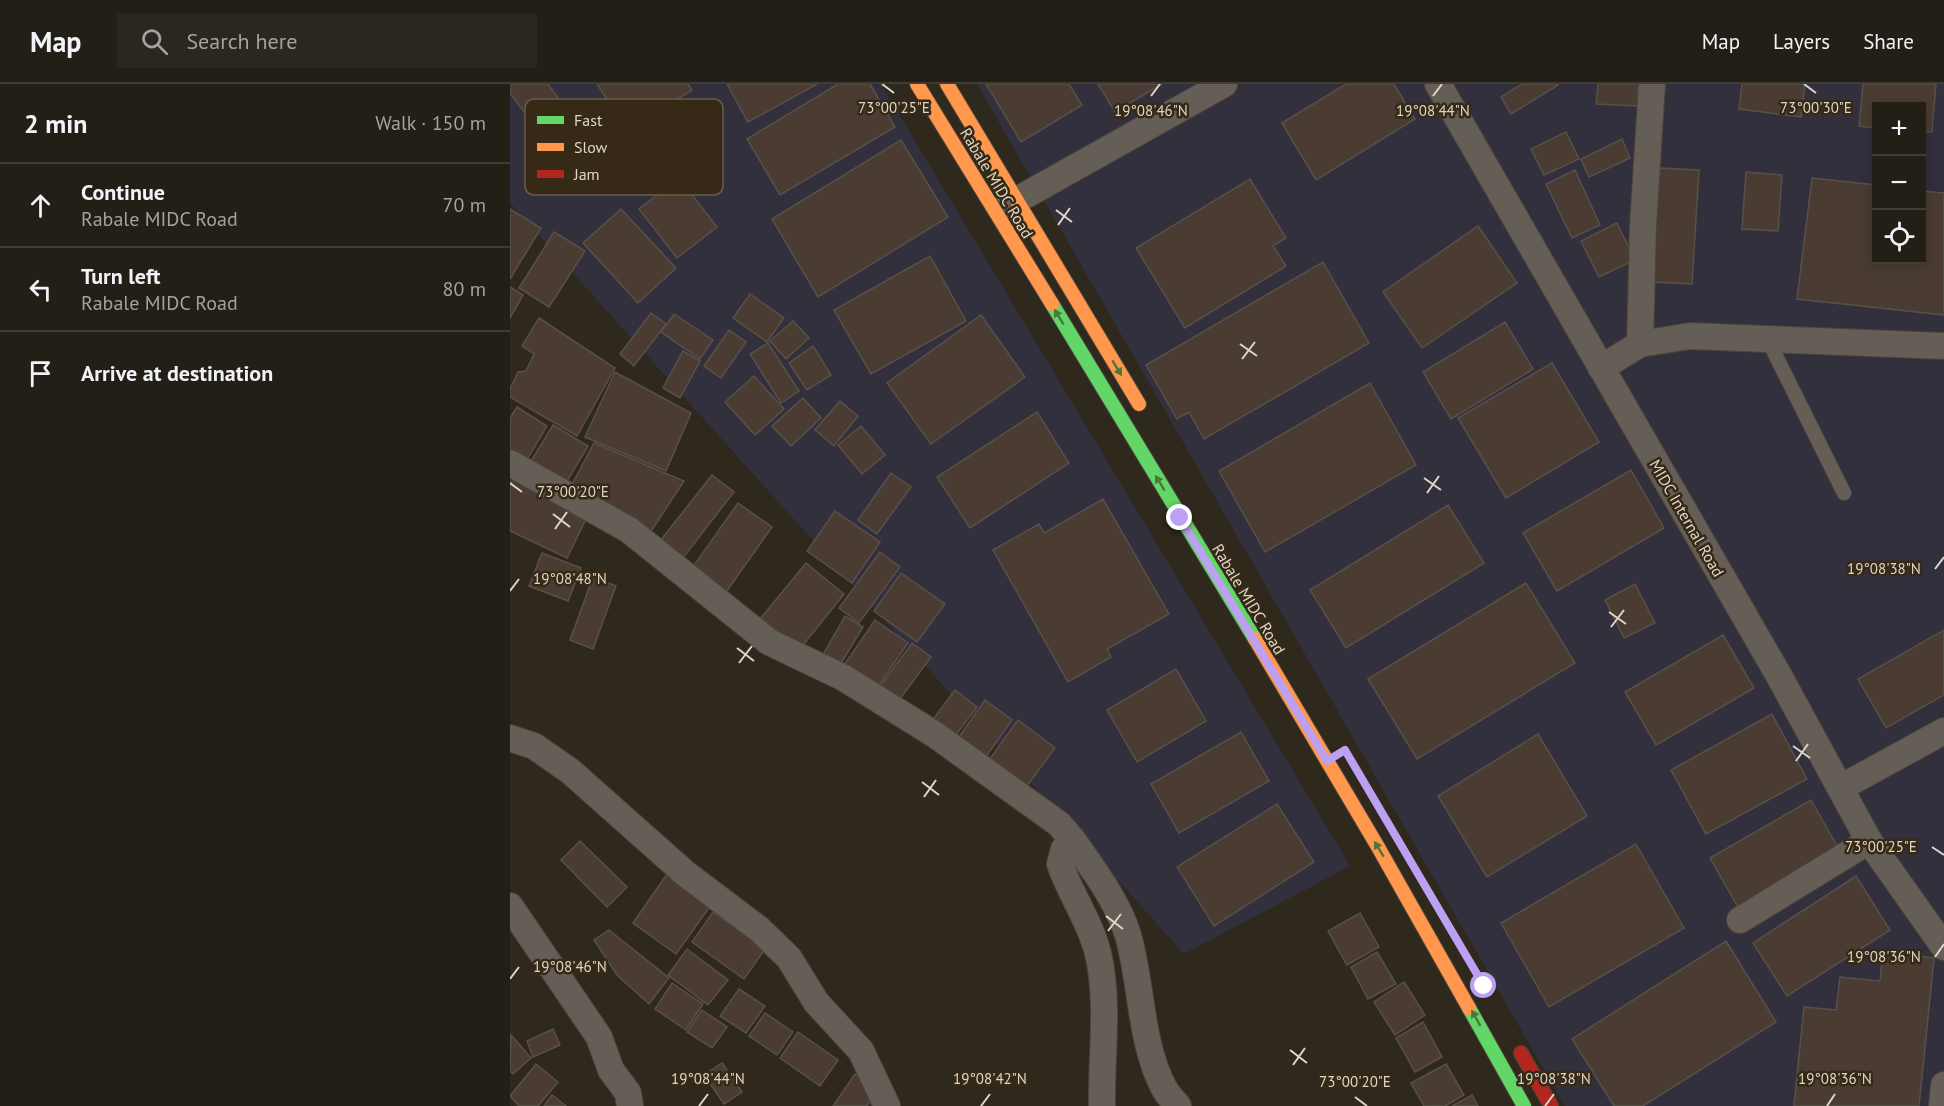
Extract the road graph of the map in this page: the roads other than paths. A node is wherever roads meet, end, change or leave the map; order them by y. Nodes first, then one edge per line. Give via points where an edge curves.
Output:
1 (917, 84) edge
2 (947, 84) edge
3 (1224, 84) edge
4 (1438, 84) edge
5 (1652, 84) edge
6 (1017, 200) junction
7 (995, 212) junction
8 (1768, 339) junction
9 (1640, 344) junction
10 (1944, 346) edge
11 (1601, 368) junction
12 (1145, 415) dead end
13 (510, 463) edge
14 (1844, 494) dead end
15 (1944, 730) edge
16 (510, 738) edge
17 (1840, 788) junction
18 (1072, 840) junction
19 (1869, 841) junction
20 (510, 906) edge
21 (1740, 920) dead end
22 (1944, 947) edge
23 (1514, 1040) dead end
24 (1944, 1084) edge
25 (630, 1106) edge
26 (887, 1106) edge
27 (1102, 1106) edge
28 (1178, 1106) edge
29 (1524, 1106) edge
30 (1551, 1106) edge
31 (1942, 1106) edge

1 - 7 main road, Rabale MIDC Road
2 - 6 main road, Rabale MIDC Road
3 - 6 street
4 - 11 street, MIDC Internal Road
5 - 9 street
6 - 7 street
6 -> 12 main road, Rabale MIDC Road
29 -> 7 main road, Rabale MIDC Road via 1494,1038 1426,928 1331,758 1185,515
8 - 9 street via 1690,336
8 - 10 street
8 - 14 lane
9 - 11 street
11 - 17 street, MIDC Internal Road
13 - 18 street via 629,530 769,642 844,678 934,734 1059,824
15 - 17 street
16 - 26 street via 534,746 570,771 686,874 759,929 789,958 816,1002 861,1051
17 - 19 street, MIDC Internal Road
18 - 27 street via 1064,849 1060,864 1099,958 1105,1015
18 - 28 street via 1102,883 1128,934 1151,1054 1164,1089
19 - 21 street
19 - 22 street, MIDC Internal Road
20 - 25 street via 599,1037 611,1070 628,1092
23 - 30 main road
24 - 31 street

